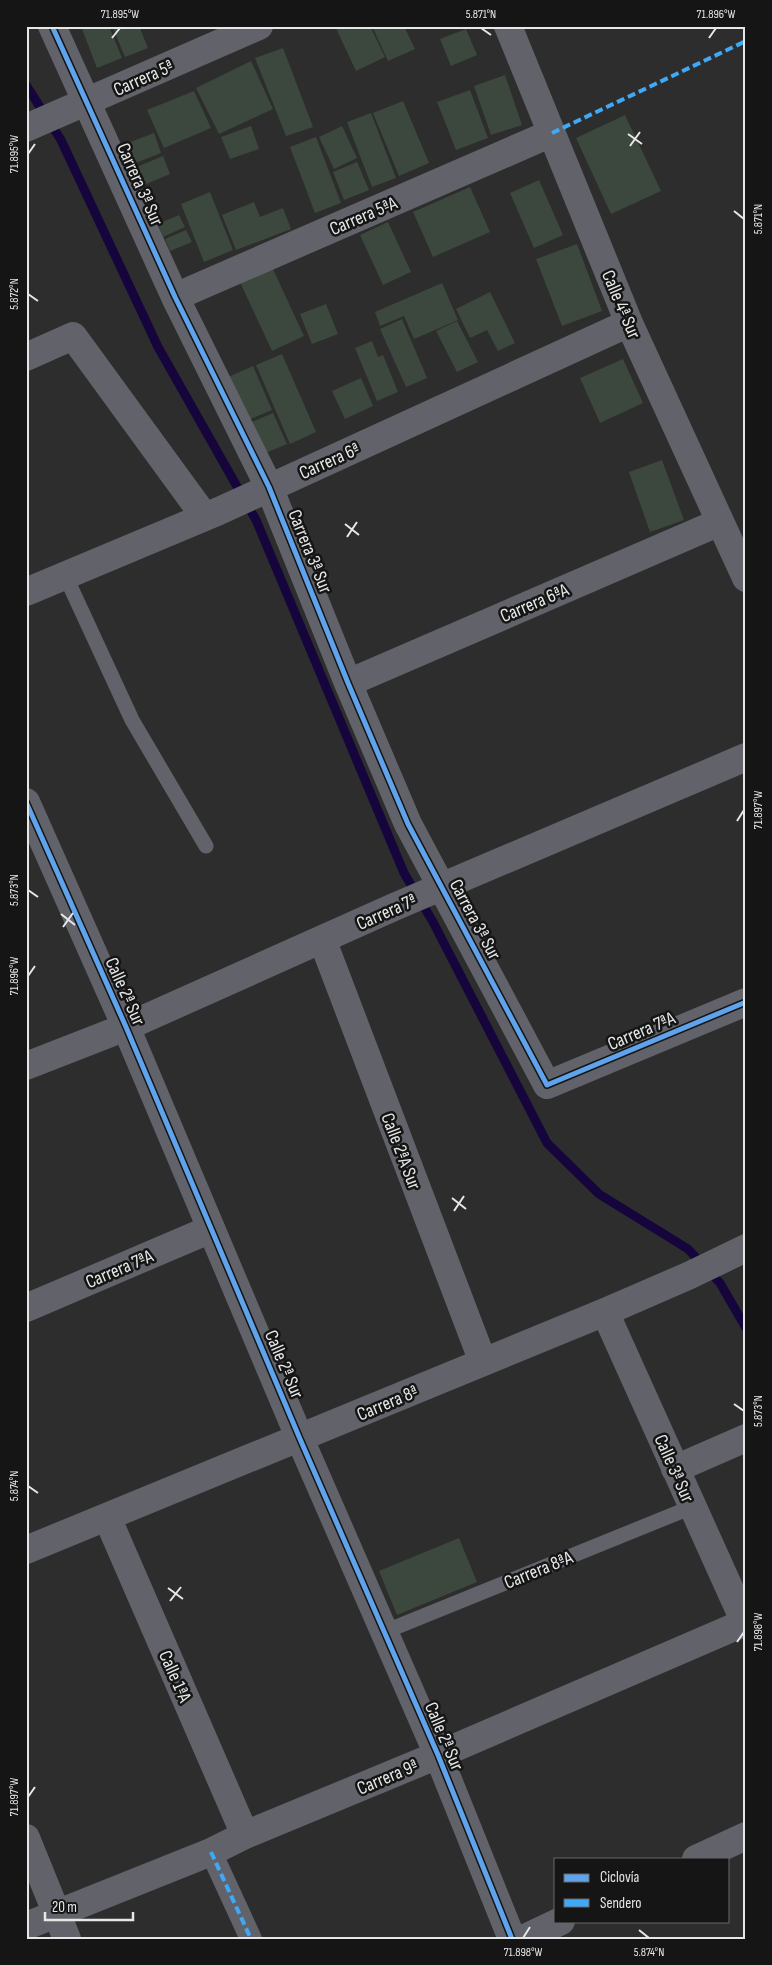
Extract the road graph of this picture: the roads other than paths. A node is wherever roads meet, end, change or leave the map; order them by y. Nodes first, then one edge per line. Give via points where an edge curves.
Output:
1 (52, 26) edge
2 (259, 26) edge
3 (508, 26) edge
4 (76, 106) junction
5 (27, 127) edge
6 (552, 134) junction
7 (175, 297) junction
8 (629, 323) junction
9 (26, 357) edge
10 (263, 490) junction
11 (212, 514) junction
12 (720, 522) junction
13 (65, 575) junction
14 (746, 578) edge
15 (26, 592) edge
16 (348, 683) junction
17 (746, 757) edge
18 (26, 802) edge
19 (206, 846) dead end
20 (437, 889) junction
21 (322, 939) junction
22 (746, 1002) edge
23 (126, 1027) junction
24 (26, 1066) edge
25 (547, 1085) joint
26 (212, 1229) junction
27 (736, 1252) edge
28 (26, 1308) edge
29 (605, 1312) junction
30 (482, 1362) junction
31 (300, 1438) junction
32 (746, 1438) edge
33 (675, 1469) junction
34 (692, 1506) junction
35 (107, 1517) junction
36 (26, 1550) edge
37 (745, 1623) edge
38 (384, 1632) junction
39 (438, 1755) junction
40 (245, 1835) junction
41 (746, 1836) edge
42 (26, 1838) edge
43 (211, 1852) junction
44 (698, 1858) edge
45 (56, 1914) junction
46 (559, 1922) edge
47 (26, 1926) edge
48 (67, 1939) edge
49 (251, 1939) edge
50 (512, 1939) edge
51 (523, 1939) edge

1 - 4 street, Carrera 3ª Sur
2 - 4 street, Carrera 5ª
3 - 6 street, Calle 4ª Sur
4 - 5 street, Carrera 5ª
4 - 7 street, Carrera 3ª Sur
6 - 7 street, Carrera 5ªA
6 - 8 street, Calle 4ª Sur
7 - 10 street, Carrera 3ª Sur
8 - 10 street, Carrera 6ª
8 - 12 street, Calle 4ª Sur
9 - 11 street via 73,336
10 - 11 street, Carrera 6ª
10 - 16 street, Carrera 3ª Sur
11 - 13 street, Carrera 6ª
12 - 14 street, Calle 4ª Sur
12 - 16 street, Carrera 6ªA
13 - 15 street, Carrera 6ª
13 - 19 lane via 132,720
16 - 20 street, Carrera 3ª Sur
17 - 20 street, Carrera 7ª
18 - 23 street, Calle 2ª Sur
20 - 21 street, Carrera 7ª
20 - 25 street, Carrera 3ª Sur
21 - 23 street, Carrera 7ª
21 - 30 street, Calle 2ªA Sur
22 - 25 street, Carrera 7ªA
23 - 24 street, Carrera 7ª
23 - 26 street, Calle 2ª Sur
26 - 28 street, Carrera 7ªA
26 - 31 street, Calle 2ª Sur
27 - 29 street, Carrera 8ª
29 - 30 street, Carrera 8ª
29 - 33 street, Calle 3ª Sur
30 - 31 street, Carrera 8ª
31 - 35 street, Carrera 8ª
31 - 38 street, Calle 2ª Sur
32 - 33 street
33 - 34 street, Calle 3ª Sur
34 - 37 street, Calle 3ª Sur
34 - 38 lane, Carrera 8ªA
35 - 36 street, Carrera 8ª
35 - 40 street, Calle 1ªA
37 - 39 street, Carrera 9ª
38 - 39 street, Calle 2ª Sur
39 - 40 street, Carrera 9ª
39 - 50 street, Calle 2ª Sur
40 - 43 street, Carrera 9ª
41 - 44 street
42 - 45 street
43 - 45 street, Carrera 9ª
43 - 49 street
45 - 47 street, Carrera 9ª
45 - 48 street
46 - 51 street

